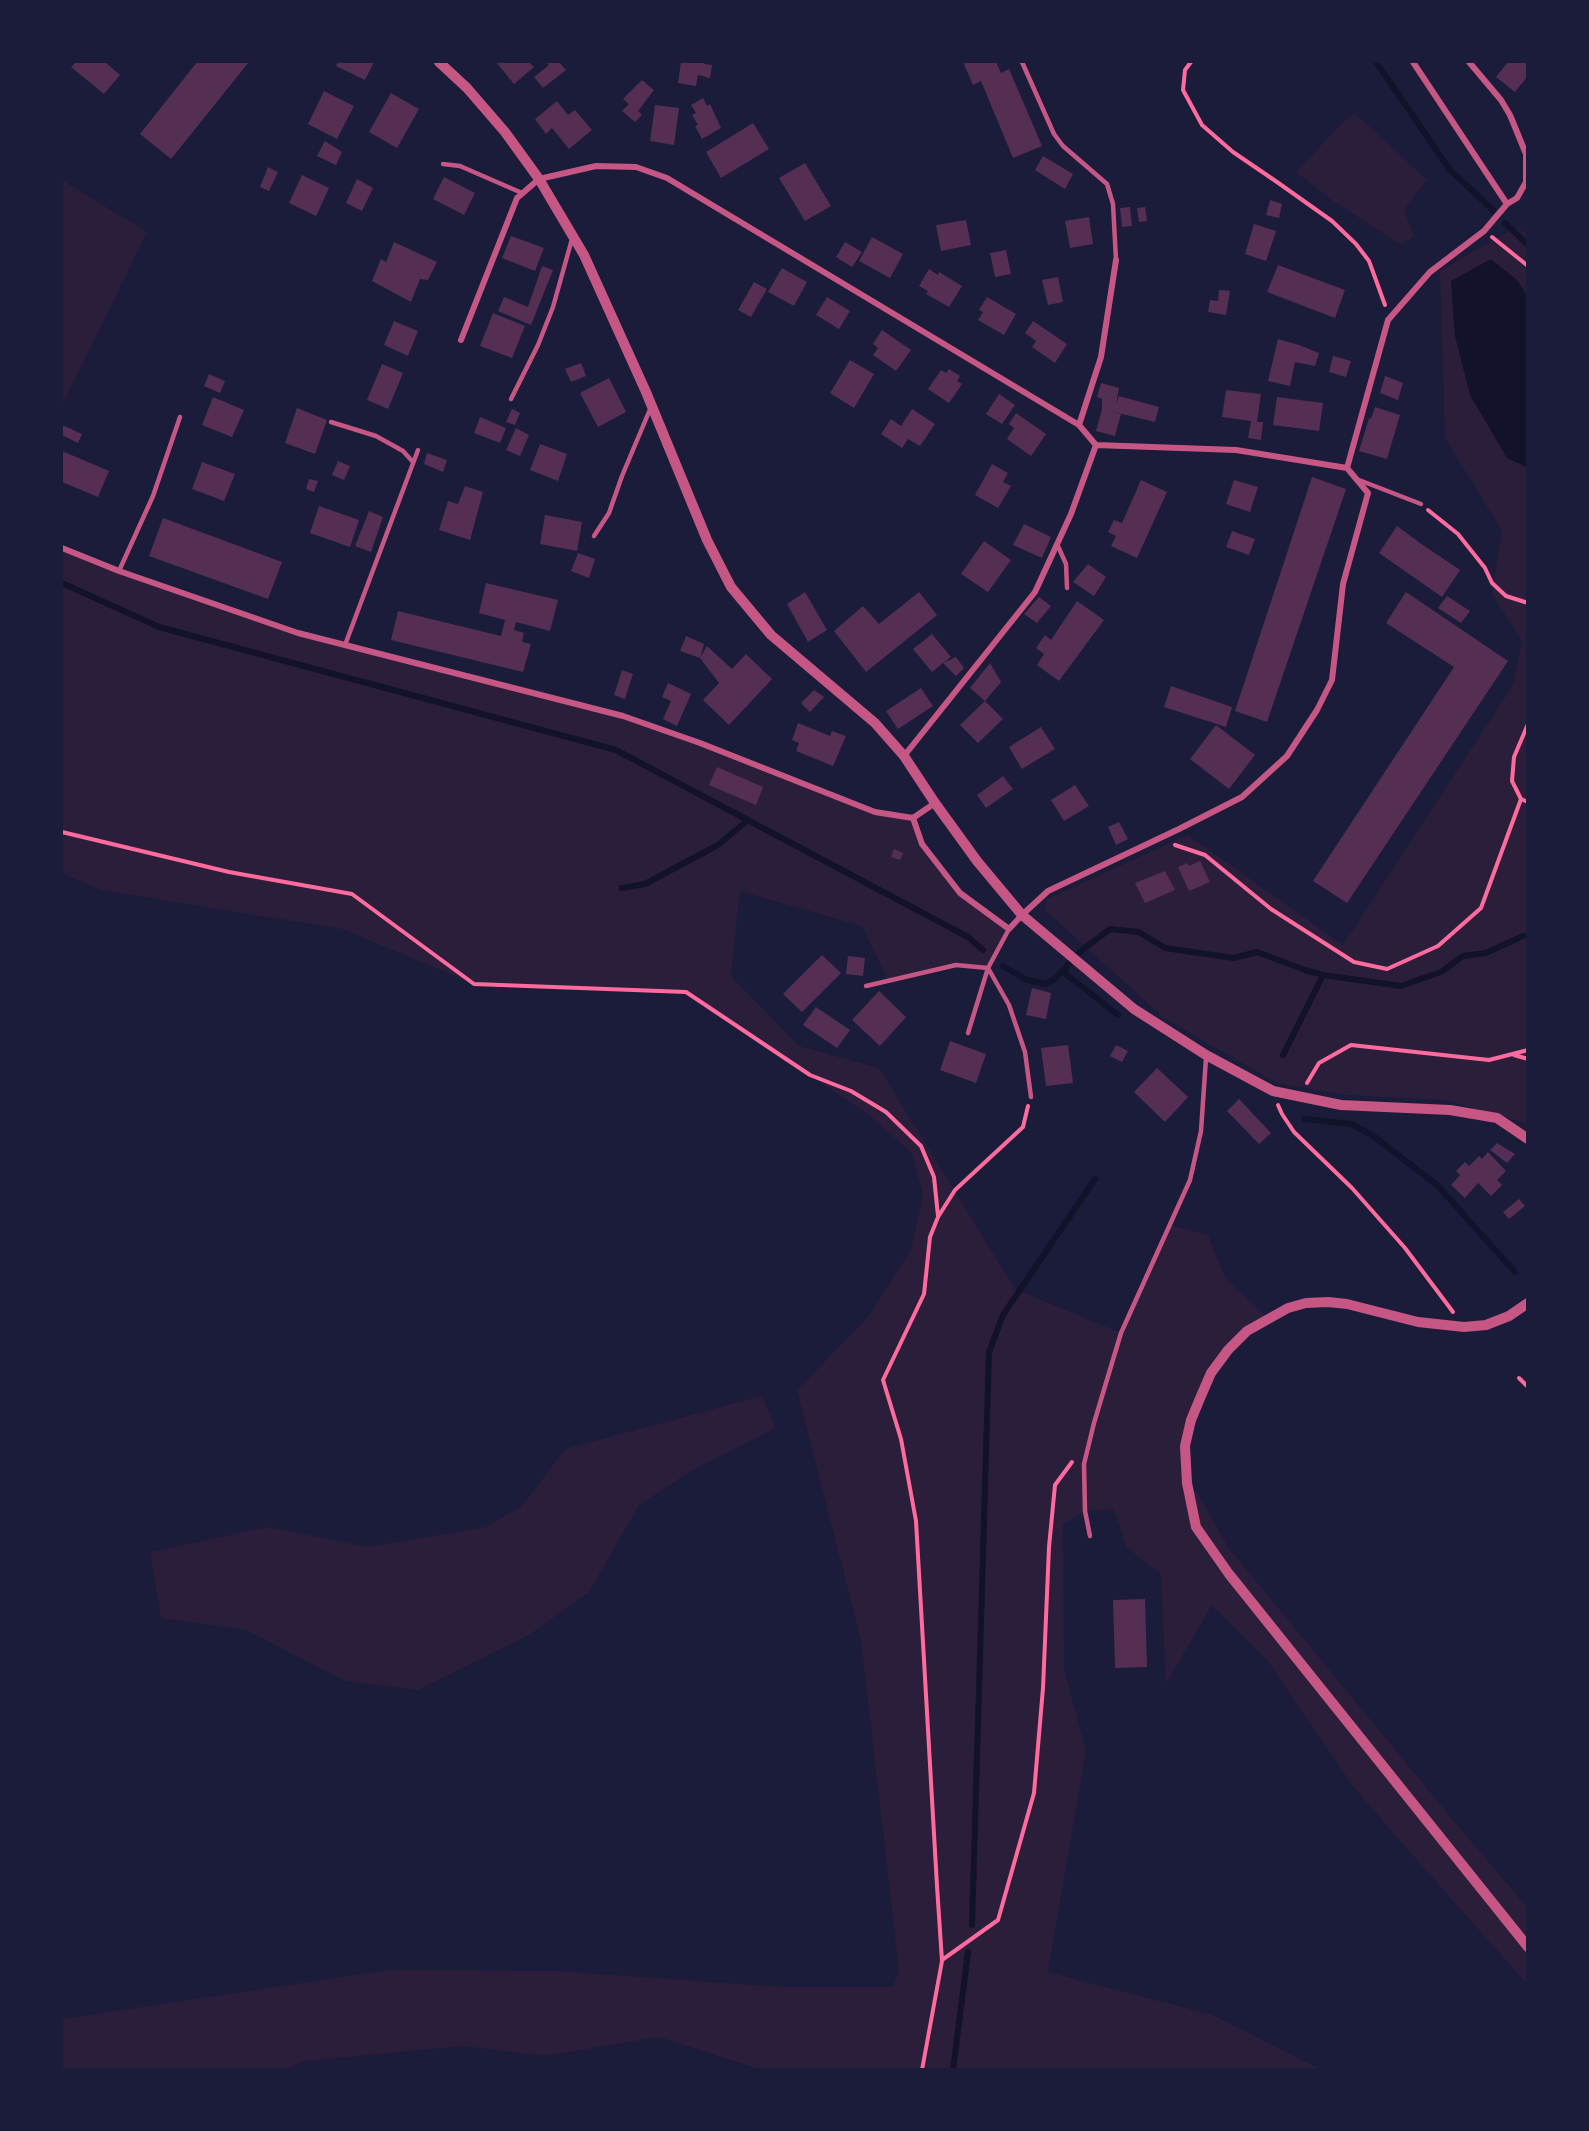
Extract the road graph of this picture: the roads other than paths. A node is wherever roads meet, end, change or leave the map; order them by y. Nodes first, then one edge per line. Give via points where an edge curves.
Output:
1 (440, 62) edge
2 (1022, 62) edge
3 (1413, 62) edge
4 (1469, 62) edge
5 (443, 164) dead end
6 (539, 179) junction
7 (522, 193) junction
8 (1507, 204) junction
9 (573, 237) junction
10 (1116, 260) joint
11 (461, 340) dead end
12 (511, 399) dead end
13 (652, 405) junction
14 (180, 417) dead end
15 (332, 422) dead end
16 (1079, 425) junction
17 (1096, 445) junction
18 (418, 450) dead end
19 (413, 462) junction
20 (1347, 468) junction
21 (1356, 479) junction
22 (1420, 504) road end
23 (594, 536) dead end
24 (1057, 544) junction
25 (62, 548) edge
26 (119, 571) junction
27 (1067, 588) dead end
28 (345, 645) junction
29 (904, 756) junction
30 (935, 803) junction
31 (913, 818) junction
32 (1022, 915) junction
33 (1009, 929) junction
34 (988, 968) junction
35 (866, 986) dead end
36 (968, 1033) dead end
37 (1206, 1055) junction
38 (1030, 1097) road end
39 (1527, 1138) edge
40 (1527, 1303) edge
41 (1090, 1536) dead end
42 (1527, 1947) edge

1 - 6 street via 505,132
2 - 10 lane via 1063,146 1107,184 1113,204
3 - 8 street
4 - 8 street via 1501,100 1526,154 1526,182 1517,198
5 - 7 lane via 460,166
6 - 7 street
6 - 9 street
6 - 16 street via 596,166 636,166 667,178
7 - 11 street
8 - 20 street via 1484,231 1430,272 1388,320
9 - 12 lane via 553,307
9 - 13 street
10 - 16 street via 1101,357
13 - 23 lane via 609,513
13 - 29 street via 707,540 731,587 771,635 875,723
14 - 26 lane via 153,496
15 - 19 lane via 376,436 403,451
16 - 17 street
17 - 20 street via 1236,450
17 - 24 street
18 - 19 lane
19 - 28 lane
20 - 21 street
21 - 22 lane
21 - 32 street via 1368,493 1343,584 1332,680 1287,756 1242,796 1048,891
24 - 27 lane via 1066,564
24 - 29 street via 1035,592
25 - 26 street
26 - 28 street via 298,633
28 - 31 street via 623,717 876,812
29 - 30 street
30 - 31 street
30 - 32 street
31 - 33 street via 922,844 960,893
32 - 33 street
32 - 37 street via 1134,1009
33 - 34 lane
34 - 35 lane via 956,965
34 - 36 lane
34 - 38 lane via 1013,1014 1025,1052
37 - 39 street via 1273,1091 1341,1105 1450,1110 1497,1118
37 - 41 lane via 1201,1131 1190,1180 1121,1333 1090,1437 1084,1464
40 - 42 street via 1486,1325 1464,1327 1418,1322 1347,1304 1306,1303 1288,1308 1247,1331 1228,1350 1211,1373 1191,1420 1185,1446 1196,1527 1229,1574

